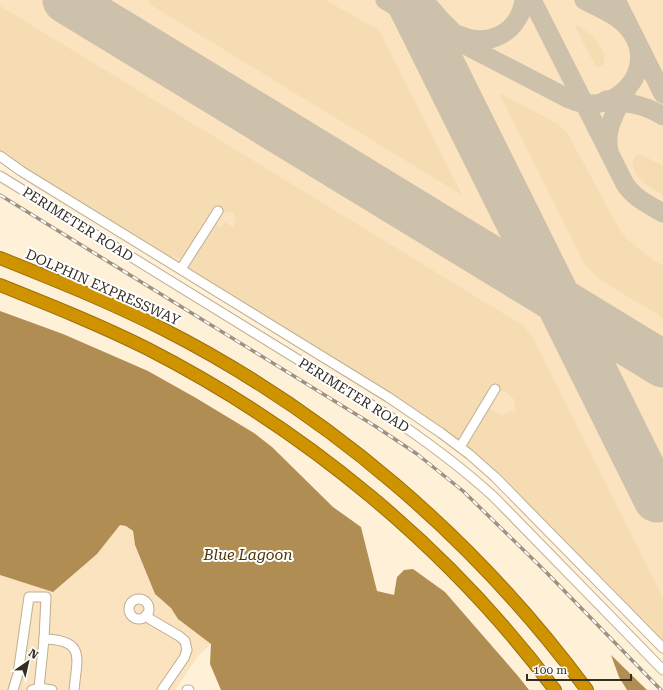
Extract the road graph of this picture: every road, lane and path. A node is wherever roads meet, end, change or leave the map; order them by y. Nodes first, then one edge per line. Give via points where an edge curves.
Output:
1 (0, 156) edge
2 (0, 176) edge
3 (218, 211) dead end
4 (0, 258) edge
5 (181, 269) junction
6 (0, 285) edge
7 (494, 389) dead end
8 (460, 447) junction
9 (146, 615) dead end
10 (44, 639) junction
11 (514, 639) junction
12 (663, 648) edge
13 (663, 670) edge
14 (35, 689) edge
15 (13, 690) edge
16 (52, 690) edge
17 (74, 690) edge
18 (162, 690) edge
19 (546, 690) edge
20 (555, 690) edge
21 (587, 690) edge

1 - 5 street
2 - 13 street, PERIMETER ROAD via 383,412 444,454 494,498
3 - 5 street
4 - 21 highway, DOLPHIN EXPRESSWAY via 102,300 170,333 221,360 324,429 403,491 469,553 527,615
5 - 8 street via 416,415
6 - 11 highway via 80,317 149,350 273,423 350,480 409,530 459,579
7 - 8 street
8 - 12 street via 508,490
9 - 18 street via 185,641 187,650
10 - 14 street
10 - 15 street via 46,597 29,597 18,674
10 - 17 street via 59,639 73,646 77,658
11 - 19 highway
11 - 20 highway
14 - 16 street

